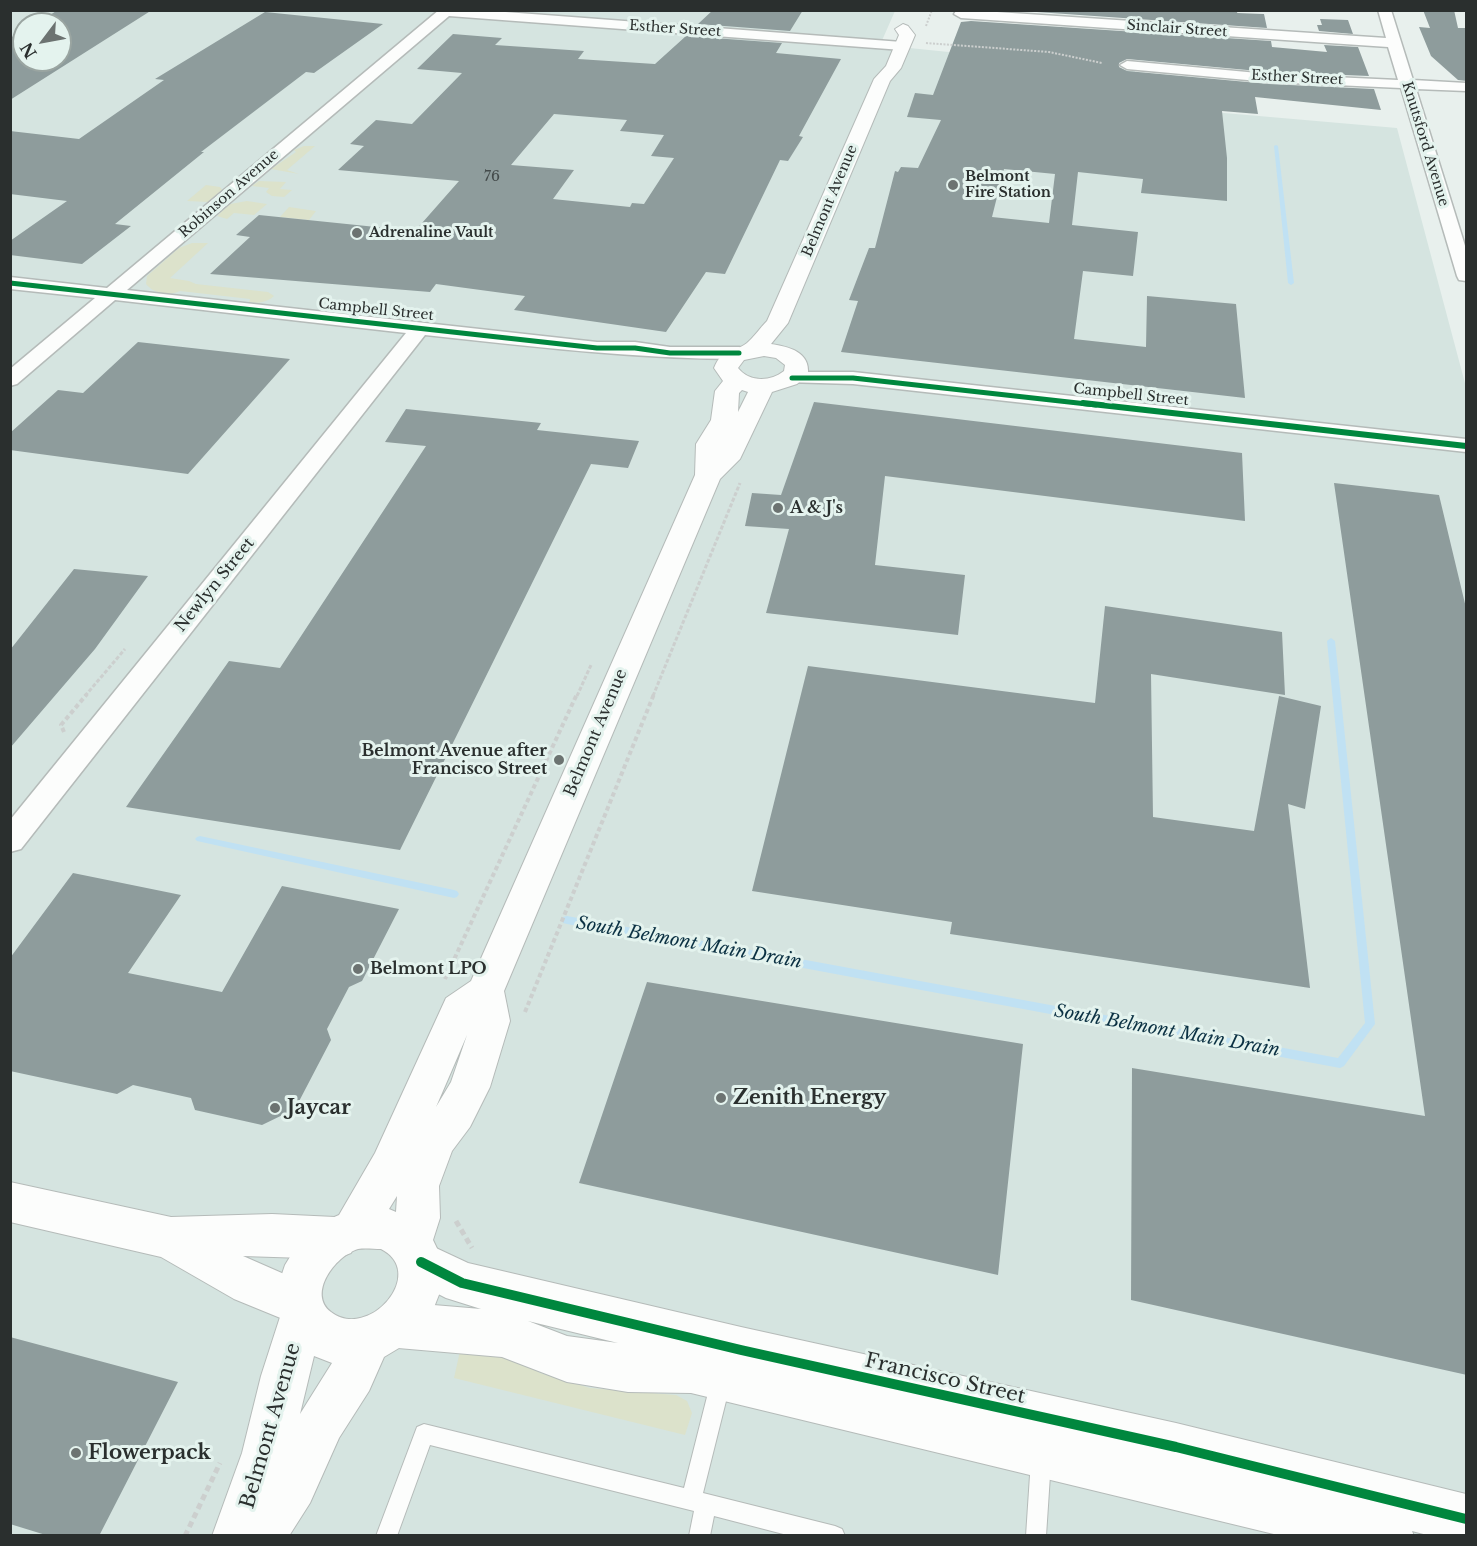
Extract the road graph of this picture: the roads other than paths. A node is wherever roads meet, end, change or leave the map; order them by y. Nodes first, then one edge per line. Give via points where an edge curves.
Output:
1 (912, 10) edge
2 (1384, 10) edge
3 (448, 11) edge
4 (962, 14) dead end
5 (900, 40) junction
6 (1393, 43) junction
7 (1127, 65) road end
8 (1406, 82) junction
9 (1467, 87) edge
10 (1467, 276) edge
11 (10, 283) edge
12 (113, 294) junction
13 (777, 323) junction
14 (419, 329) junction
15 (739, 364) junction
16 (791, 365) junction
17 (10, 380) edge
18 (763, 386) junction
19 (1467, 446) edge
20 (708, 475) junction
21 (10, 841) edge
22 (485, 991) junction
23 (10, 1202) edge
24 (344, 1234) junction
25 (171, 1238) junction
26 (415, 1252) junction
27 (301, 1311) junction
28 (383, 1333) junction
29 (722, 1377) junction
30 (1042, 1453) junction
31 (699, 1502) junction
32 (1467, 1519) edge
33 (237, 1536) edge
34 (260, 1536) edge
35 (386, 1536) edge
36 (699, 1536) edge
37 (835, 1536) edge
38 (1036, 1536) edge
39 (1389, 1536) edge

1 - 5 main road, Belmont Avenue
2 - 6 street, Knutsford Avenue
3 - 5 street, Esther Street
3 - 12 street, Robinson Avenue
4 - 6 street, Sinclair Street
5 - 13 main road, Belmont Avenue via 893,68 882,79
6 - 8 street, Knutsford Avenue
7 - 8 street, Esther Street via 1269,78
8 - 9 street, Esther Street
8 - 10 street, Knutsford Avenue
11 - 12 street, Campbell Street
12 - 14 street, Campbell Street
12 - 17 street, Robinson Avenue
13 - 15 main road, Belmont Avenue
13 - 16 main road
14 - 15 street, Campbell Street
14 - 21 street, Newlyn Street
15 - 16 main road
15 - 18 main road
15 - 20 main road, Belmont Avenue via 727,391 726,412 708,441
16 - 18 main road
16 - 19 street, Campbell Street via 853,378
18 - 20 main road, Belmont Avenue via 727,459
20 - 22 main road, Belmont Avenue
22 - 24 main road via 460,1009 391,1166
22 - 26 main road via 491,1021 470,1087 434,1142 418,1186
23 - 25 main road
24 - 25 main road
24 - 26 main road via 385,1228
24 - 27 main road via 319,1250 307,1267 300,1286
25 - 27 main road via 225,1273
26 - 28 main road via 422,1284 413,1306
26 - 32 main road, Francisco Street via 462,1283 1176,1447
27 - 28 main road via 318,1335 341,1344
27 - 33 main road, Belmont Avenue via 267,1454
28 - 29 main road via 502,1334 567,1359 628,1368 691,1370
28 - 34 main road, Belmont Avenue via 322,1421 292,1485
29 - 30 main road
29 - 31 lane
30 - 38 lane
30 - 39 main road
31 - 35 lane via 424,1434
31 - 36 lane
31 - 37 lane

